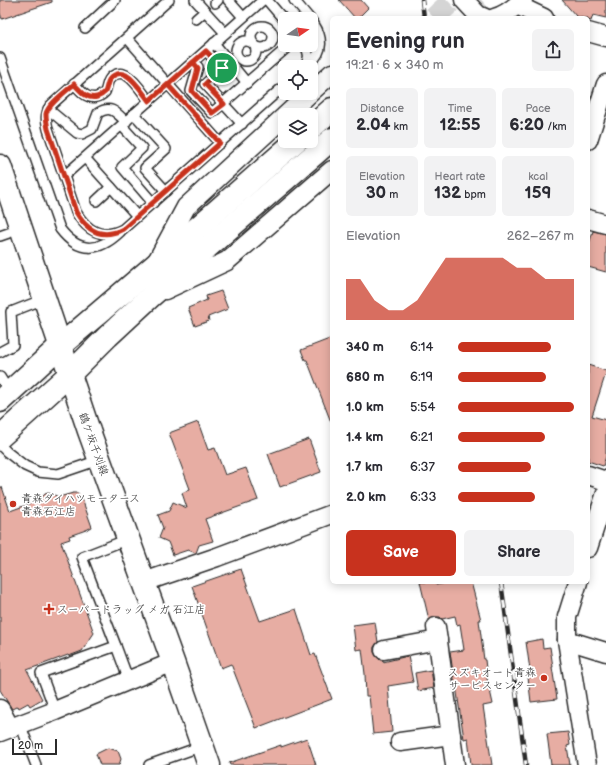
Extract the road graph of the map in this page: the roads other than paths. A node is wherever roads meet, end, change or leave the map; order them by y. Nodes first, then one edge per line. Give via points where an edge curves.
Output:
1 (115, 0) edge
2 (169, 0) edge
3 (194, 0) edge
4 (228, 0) edge
5 (262, 0) edge
6 (267, 0) edge
7 (294, 0) edge
8 (464, 0) edge
9 (520, 2) edge
10 (205, 11) junction
11 (278, 12) edge
12 (305, 12) edge
13 (480, 16) edge
14 (499, 16) edge
15 (541, 16) edge
16 (243, 17) junction
17 (196, 19) dead end
18 (278, 24) edge
19 (85, 28) dead end
20 (270, 30) junction
21 (318, 31) edge
22 (227, 32) junction
23 (590, 33) edge
24 (606, 37) edge
25 (127, 38) junction
26 (214, 43) junction
27 (240, 43) junction
28 (254, 44) junction
29 (206, 51) junction
30 (282, 52) edge
31 (0, 58) edge
32 (313, 60) edge
33 (193, 62) junction
34 (330, 75) edge
35 (247, 83) junction
36 (74, 84) junction
37 (606, 84) edge
38 (168, 85) junction
39 (318, 85) edge
40 (278, 91) edge
41 (301, 100) edge
42 (149, 101) junction
43 (224, 104) junction
44 (293, 108) edge
45 (48, 109) junction
46 (330, 111) edge
47 (134, 114) junction
48 (278, 122) edge
49 (318, 122) edge
50 (124, 124) junction
51 (242, 124) junction
52 (590, 134) edge
53 (330, 141) edge
54 (220, 143) junction
55 (288, 148) edge
56 (85, 158) junction
57 (0, 166) edge
58 (330, 172) edge
59 (64, 176) junction
60 (111, 187) junction
61 (166, 191) junction
62 (96, 201) dead end
63 (152, 203) junction
64 (138, 216) junction
65 (590, 220) edge
66 (606, 224) edge
67 (20, 229) junction
68 (123, 229) junction
69 (0, 236) edge
70 (155, 265) junction
71 (150, 297) junction
72 (44, 299) junction
73 (60, 346) junction
74 (0, 352) edge
75 (69, 375) junction
76 (3, 390) edge
77 (0, 437) edge
78 (0, 445) edge
79 (99, 460) junction
80 (590, 476) edge
81 (606, 481) edge
82 (606, 493) edge
83 (330, 515) edge
84 (128, 540) junction
85 (590, 542) edge
86 (144, 582) junction
87 (577, 584) edge
88 (567, 640) junction
89 (116, 646) junction
90 (384, 650) dead end
91 (606, 652) edge
92 (173, 662) junction
93 (130, 680) junction
94 (0, 710) edge
95 (55, 711) junction
96 (10, 728) edge
97 (451, 735) junction
98 (400, 742) dead end
99 (205, 755) edge
100 (36, 765) edge
101 (149, 765) edge
102 (455, 765) edge
103 (587, 765) edge

1 - 19 lane
2 - 25 lane
3 - 10 lane
4 - 16 lane
5 - 16 lane
6 - 11 lane
7 - 12 lane
8 - 13 street
9 - 14 street
9 - 15 street
10 - 17 lane
10 - 22 lane
16 - 22 lane
18 - 20 lane
20 - 28 lane via 273,39 271,43 262,48
20 - 28 lane via 261,26 253,30 251,40
21 - 32 lane via 321,47
22 - 26 lane
22 - 27 lane
23 - 24 street
25 - 36 lane
25 - 38 lane
26 - 29 lane
26 - 35 lane
27 - 28 lane via 250,41
27 - 28 lane via 236,53 242,60 247,61 251,60 256,52
29 - 33 lane
29 - 43 lane via 222,68 205,84
30 - 35 lane
31 - 68 lane via 60,229 65,236 82,247 92,248 108,242
33 - 38 lane
33 - 43 lane via 198,68 192,91 212,113
34 - 39 street
35 - 43 lane
36 - 42 lane via 84,94 92,98 98,97 104,93 110,79 121,73 131,78
36 - 45 lane
37 - 52 street
38 - 42 lane
38 - 54 lane
40 - 51 lane
41 - 44 street
42 - 47 lane
43 - 51 lane
45 - 50 lane via 77,133 82,134 92,129 98,113 102,110 116,111
45 - 59 lane via 48,129
46 - 49 street
47 - 50 lane
47 - 61 lane via 166,149 145,168
48 - 70 street via 186,207
50 - 56 lane
50 - 63 lane via 142,148 122,167
51 - 54 lane
53 - 71 street
54 - 61 lane
55 - 70 street
56 - 59 lane
56 - 60 lane
57 - 67 street, 鶴ケ坂千刈線
58 - 71 street via 227,261
59 - 68 lane via 76,212 87,226 95,232 105,233 115,233
60 - 62 lane
60 - 64 lane
61 - 63 lane
63 - 64 lane
64 - 68 lane
65 - 66 street
67 - 69 lane
67 - 72 street, 鶴ケ坂千刈線
70 - 73 street
71 - 75 street
72 - 73 street, 鶴ケ坂千刈線
72 - 74 lane via 11,312 13,345
73 - 75 street, 鶴ケ坂千刈線
73 - 76 street
75 - 77 street
75 - 79 street, 鶴ケ坂千刈線
78 - 79 lane via 25,466 38,472 58,474
79 - 84 street, 鶴ケ坂千刈線
80 - 81 street
82 - 85 street
83 - 86 street
84 - 86 street, 鶴ケ坂千刈線
84 - 89 lane via 82,557
86 - 92 street, 鶴ケ坂千刈線
87 - 88 street via 567,618
88 - 91 street
88 - 103 street
89 - 93 lane
89 - 95 lane via 40,673
90 - 97 street via 437,634
92 - 93 street
92 - 99 street, 鶴ケ坂千刈線
93 - 95 street
94 - 96 street
95 - 96 street
96 - 100 lane
97 - 98 street
97 - 102 street
99 - 101 lane

